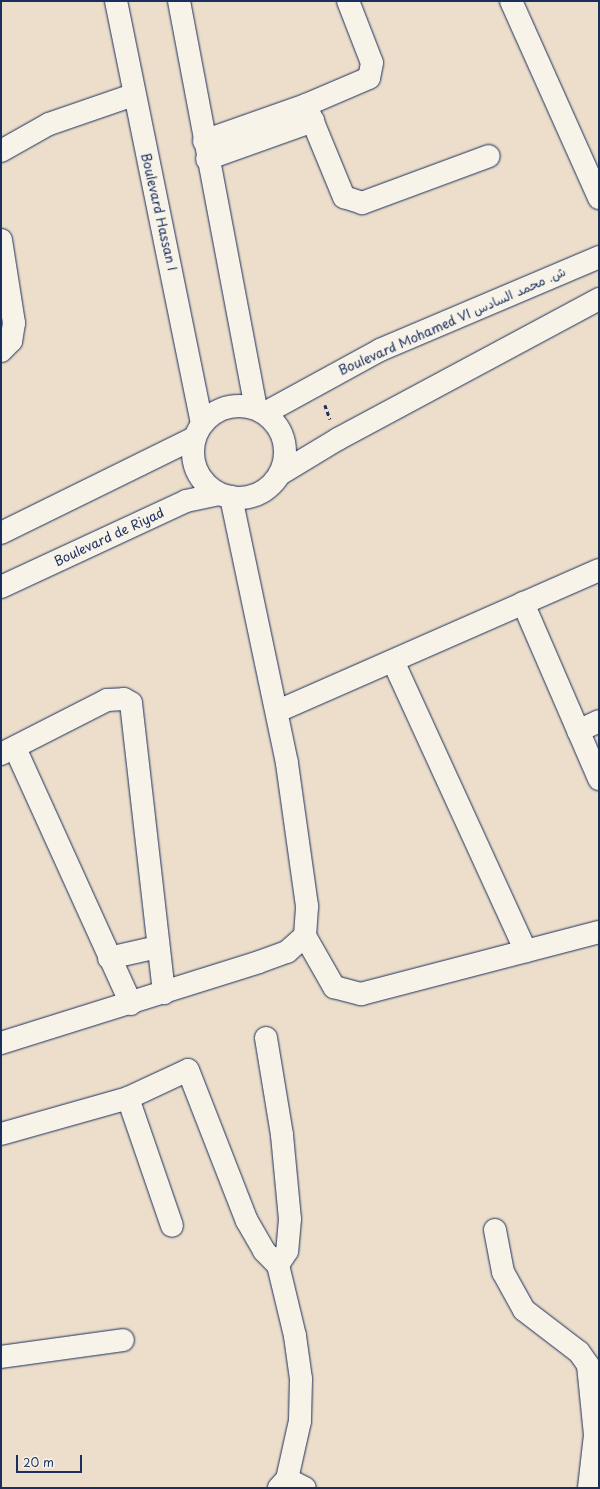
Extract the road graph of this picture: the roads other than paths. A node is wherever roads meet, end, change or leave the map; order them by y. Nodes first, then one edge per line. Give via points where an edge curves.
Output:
1 (116, 1) edge
2 (178, 1) edge
3 (348, 1) edge
4 (511, 1) edge
5 (133, 95) junction
6 (310, 113) junction
7 (206, 150) junction
8 (1, 151) edge
9 (489, 156) dead end
10 (599, 198) edge
11 (1, 240) edge
12 (599, 256) edge
13 (599, 299) edge
14 (1, 351) edge
15 (260, 411) junction
16 (198, 430) junction
17 (280, 474) junction
18 (225, 495) junction
19 (1, 533) edge
20 (599, 570) edge
21 (1, 587) edge
22 (523, 604) junction
23 (393, 660) junction
24 (278, 711) junction
25 (599, 721) edge
26 (578, 731) junction
27 (8, 751) edge
28 (599, 779) edge
29 (599, 932) edge
30 (305, 936) junction
31 (158, 947) junction
32 (526, 952) junction
33 (109, 958) junction
34 (164, 993) junction
35 (132, 1004) junction
36 (266, 1038) dead end
37 (2, 1041) edge
38 (128, 1098) junction
39 (1, 1134) edge
40 (172, 1226) dead end
41 (496, 1230) dead end
42 (278, 1265) junction
43 (123, 1340) dead end
44 (1, 1357) edge
45 (290, 1485) edge
46 (589, 1488) edge

1 - 5 street, Boulevard Hassan I
2 - 7 street
3 - 6 street via 372,63 369,78
4 - 10 street
5 - 8 street via 49,124
5 - 16 street, Boulevard Hassan I via 189,348
6 - 7 street
6 - 9 street via 344,197 351,202 362,203
7 - 15 street
11 - 14 street via 14,323 11,341
12 - 15 street, Boulevard Mohamed VI ش. محمد السادس via 380,350
13 - 17 street via 338,438
15 - 16 street via 227,407
15 - 17 street via 280,430 286,452
16 - 18 street via 192,451 197,470 208,486
16 - 19 street
17 - 18 street via 264,491 242,498
18 - 21 street, Boulevard de Riyad via 186,501
18 - 24 street
20 - 22 street
22 - 23 street
22 - 26 street
23 - 24 street
23 - 32 street
24 - 30 street via 307,906
25 - 26 street
26 - 28 street
27 - 31 street via 107,700 124,699 131,704
27 - 33 street
29 - 32 street
30 - 32 street via 334,987 361,994
30 - 34 street via 286,952
31 - 33 street
31 - 34 street
33 - 35 street
34 - 35 street
35 - 37 street
36 - 42 street via 282,1135 290,1219 286,1251
38 - 39 street
38 - 40 street
38 - 42 street via 188,1070 247,1221 264,1251
41 - 46 street via 504,1272 524,1310 579,1352 588,1365 595,1435
42 - 45 street via 295,1336 302,1399
43 - 44 street

